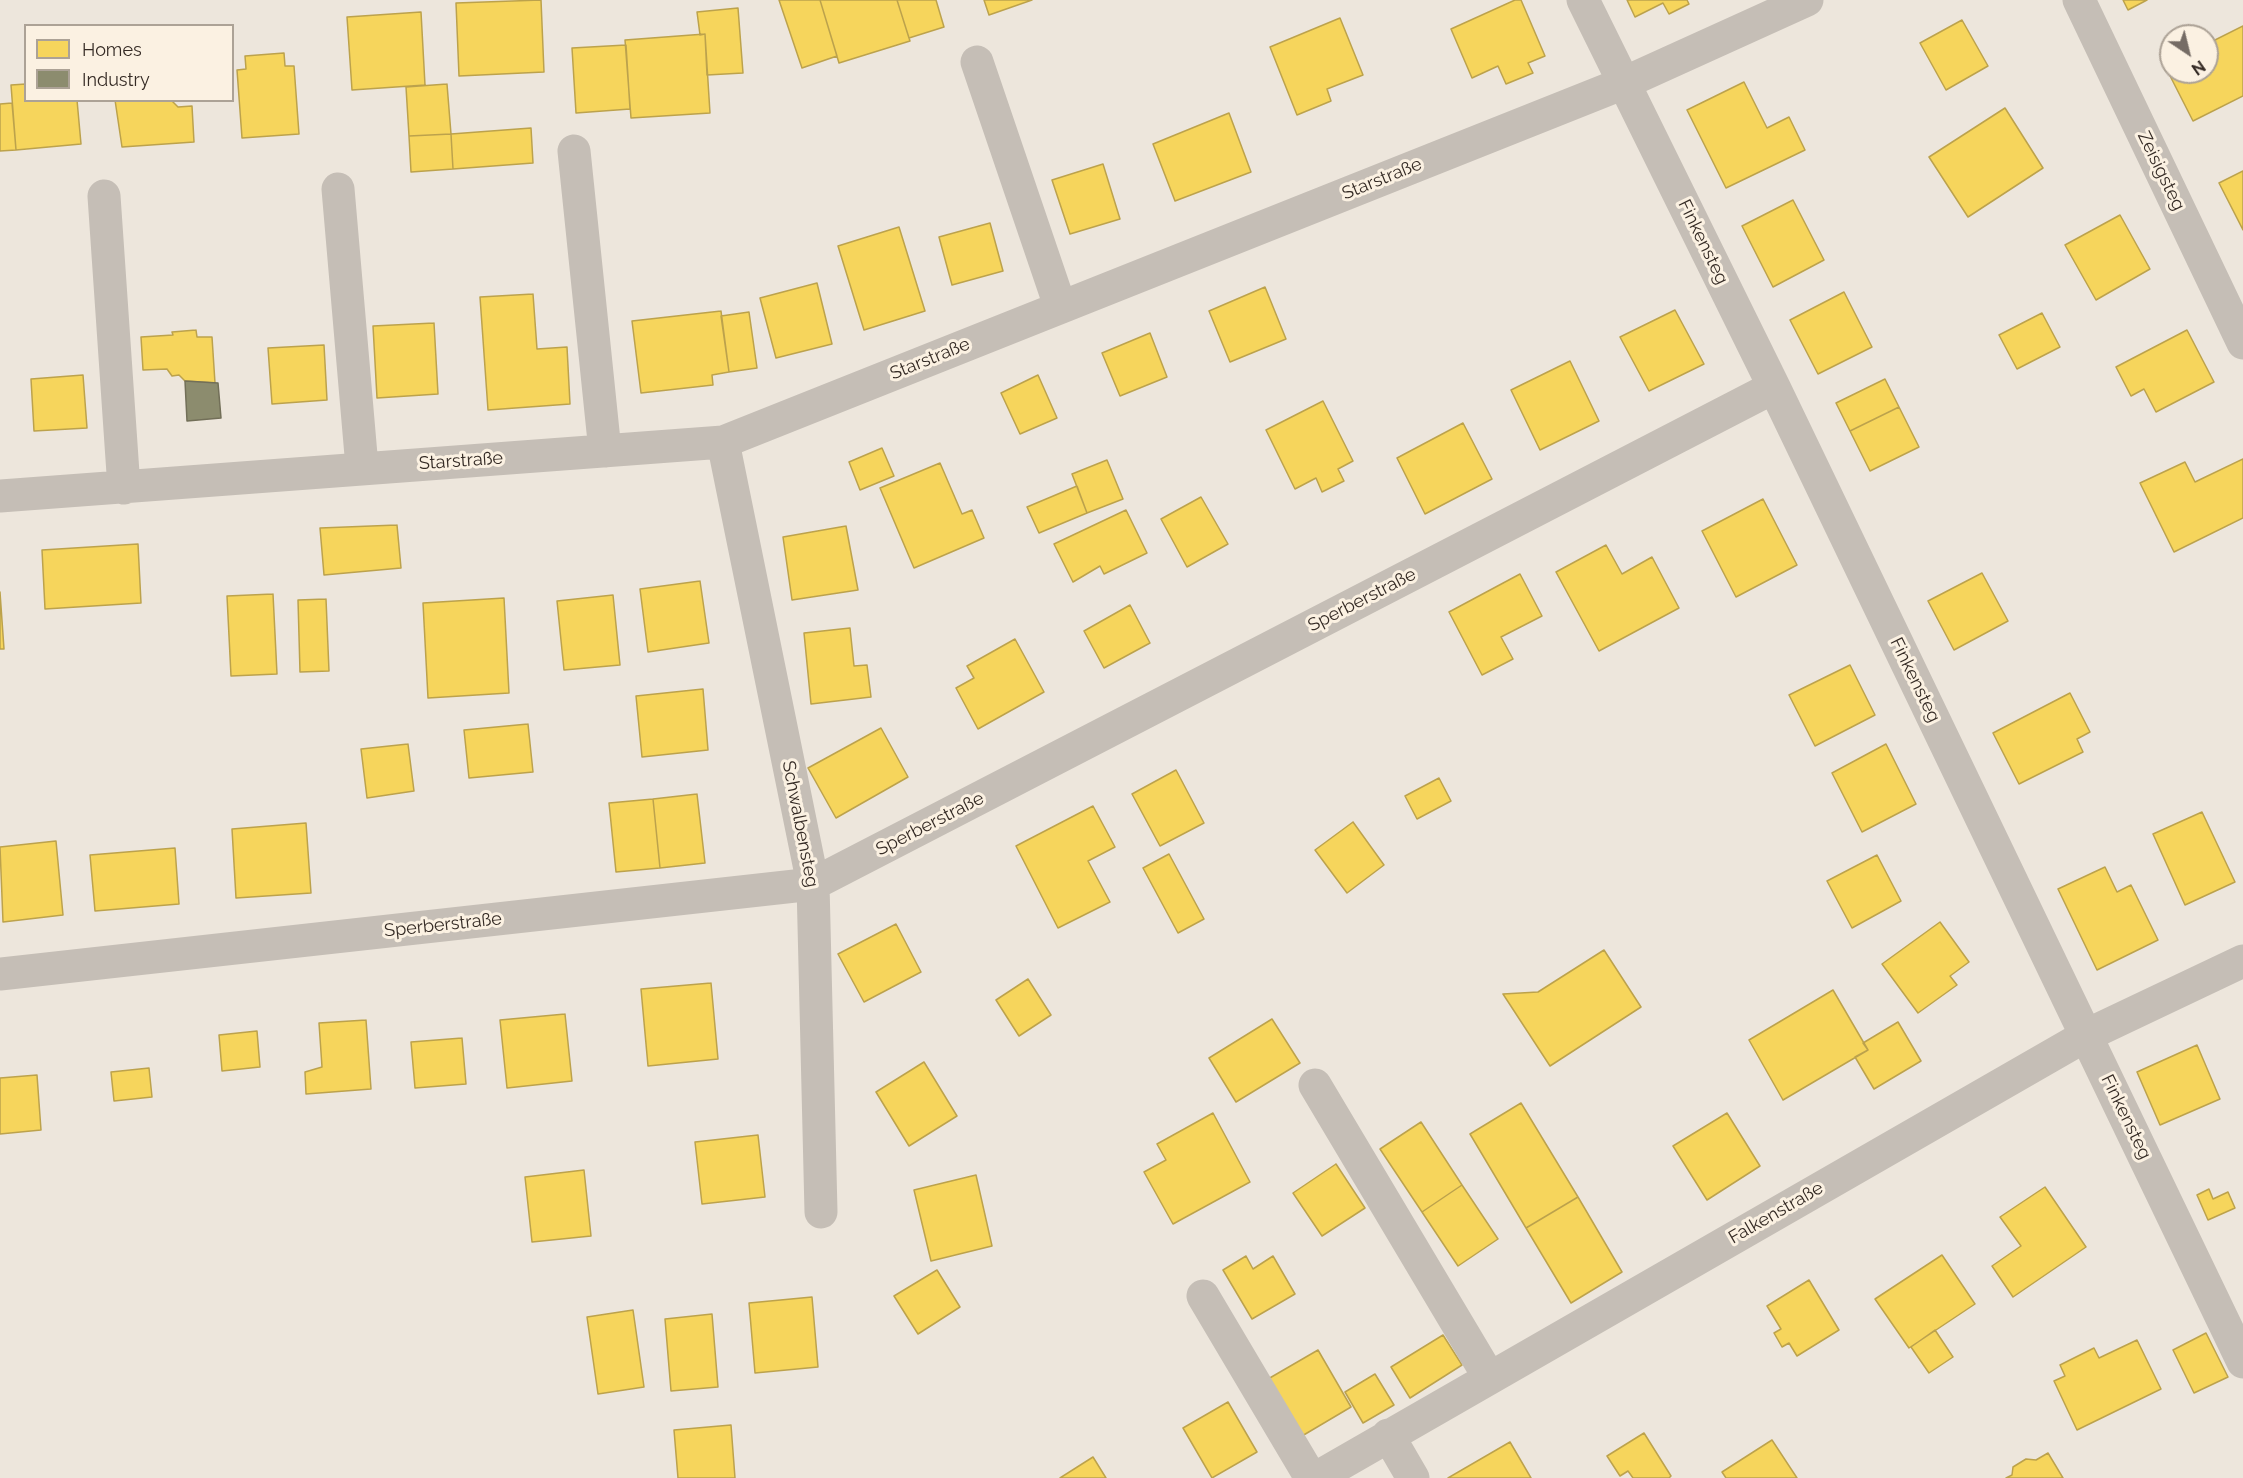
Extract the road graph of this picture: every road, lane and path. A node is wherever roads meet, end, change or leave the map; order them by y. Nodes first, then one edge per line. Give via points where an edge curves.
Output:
1 (1583, 0) edge
2 (1808, 0) edge
3 (2079, 0) edge
4 (977, 62) dead end
5 (1624, 83) junction
6 (574, 152) dead end
7 (338, 189) dead end
8 (104, 196) dead end
9 (1060, 306) junction
10 (2243, 343) edge
11 (1774, 387) junction
12 (723, 442) junction
13 (605, 451) junction
14 (362, 467) junction
15 (124, 488) junction
16 (0, 496) edge
17 (813, 884) junction
18 (2243, 962) edge
19 (0, 974) edge
20 (2087, 1035) junction
21 (1315, 1085) dead end
22 (821, 1212) dead end
23 (1203, 1296) dead end
24 (2243, 1362) edge
25 (1489, 1377) junction
26 (1388, 1435) junction
27 (1311, 1478) edge
28 (1316, 1478) edge
29 (1413, 1478) edge

1 - 5 street, Finkensteg
2 - 5 street, Starstraße
3 - 10 street, Zeisigsteg
4 - 9 street
5 - 9 street, Starstraße
5 - 11 street, Finkensteg
6 - 13 street
7 - 14 street
8 - 15 street
9 - 12 street, Starstraße
11 - 17 street, Sperberstraße
11 - 20 street, Finkensteg
12 - 13 street, Starstraße
12 - 17 street, Schwalbensteg
13 - 14 street, Starstraße
14 - 15 street, Starstraße
15 - 16 street, Starstraße
17 - 19 street, Sperberstraße
17 - 22 street, Schwalbensteg
18 - 20 street, Falkenstraße
20 - 24 street, Finkensteg
20 - 25 street, Falkenstraße
21 - 25 street
23 - 27 street
25 - 26 street, Falkenstraße
26 - 28 street, Falkenstraße
26 - 29 street

